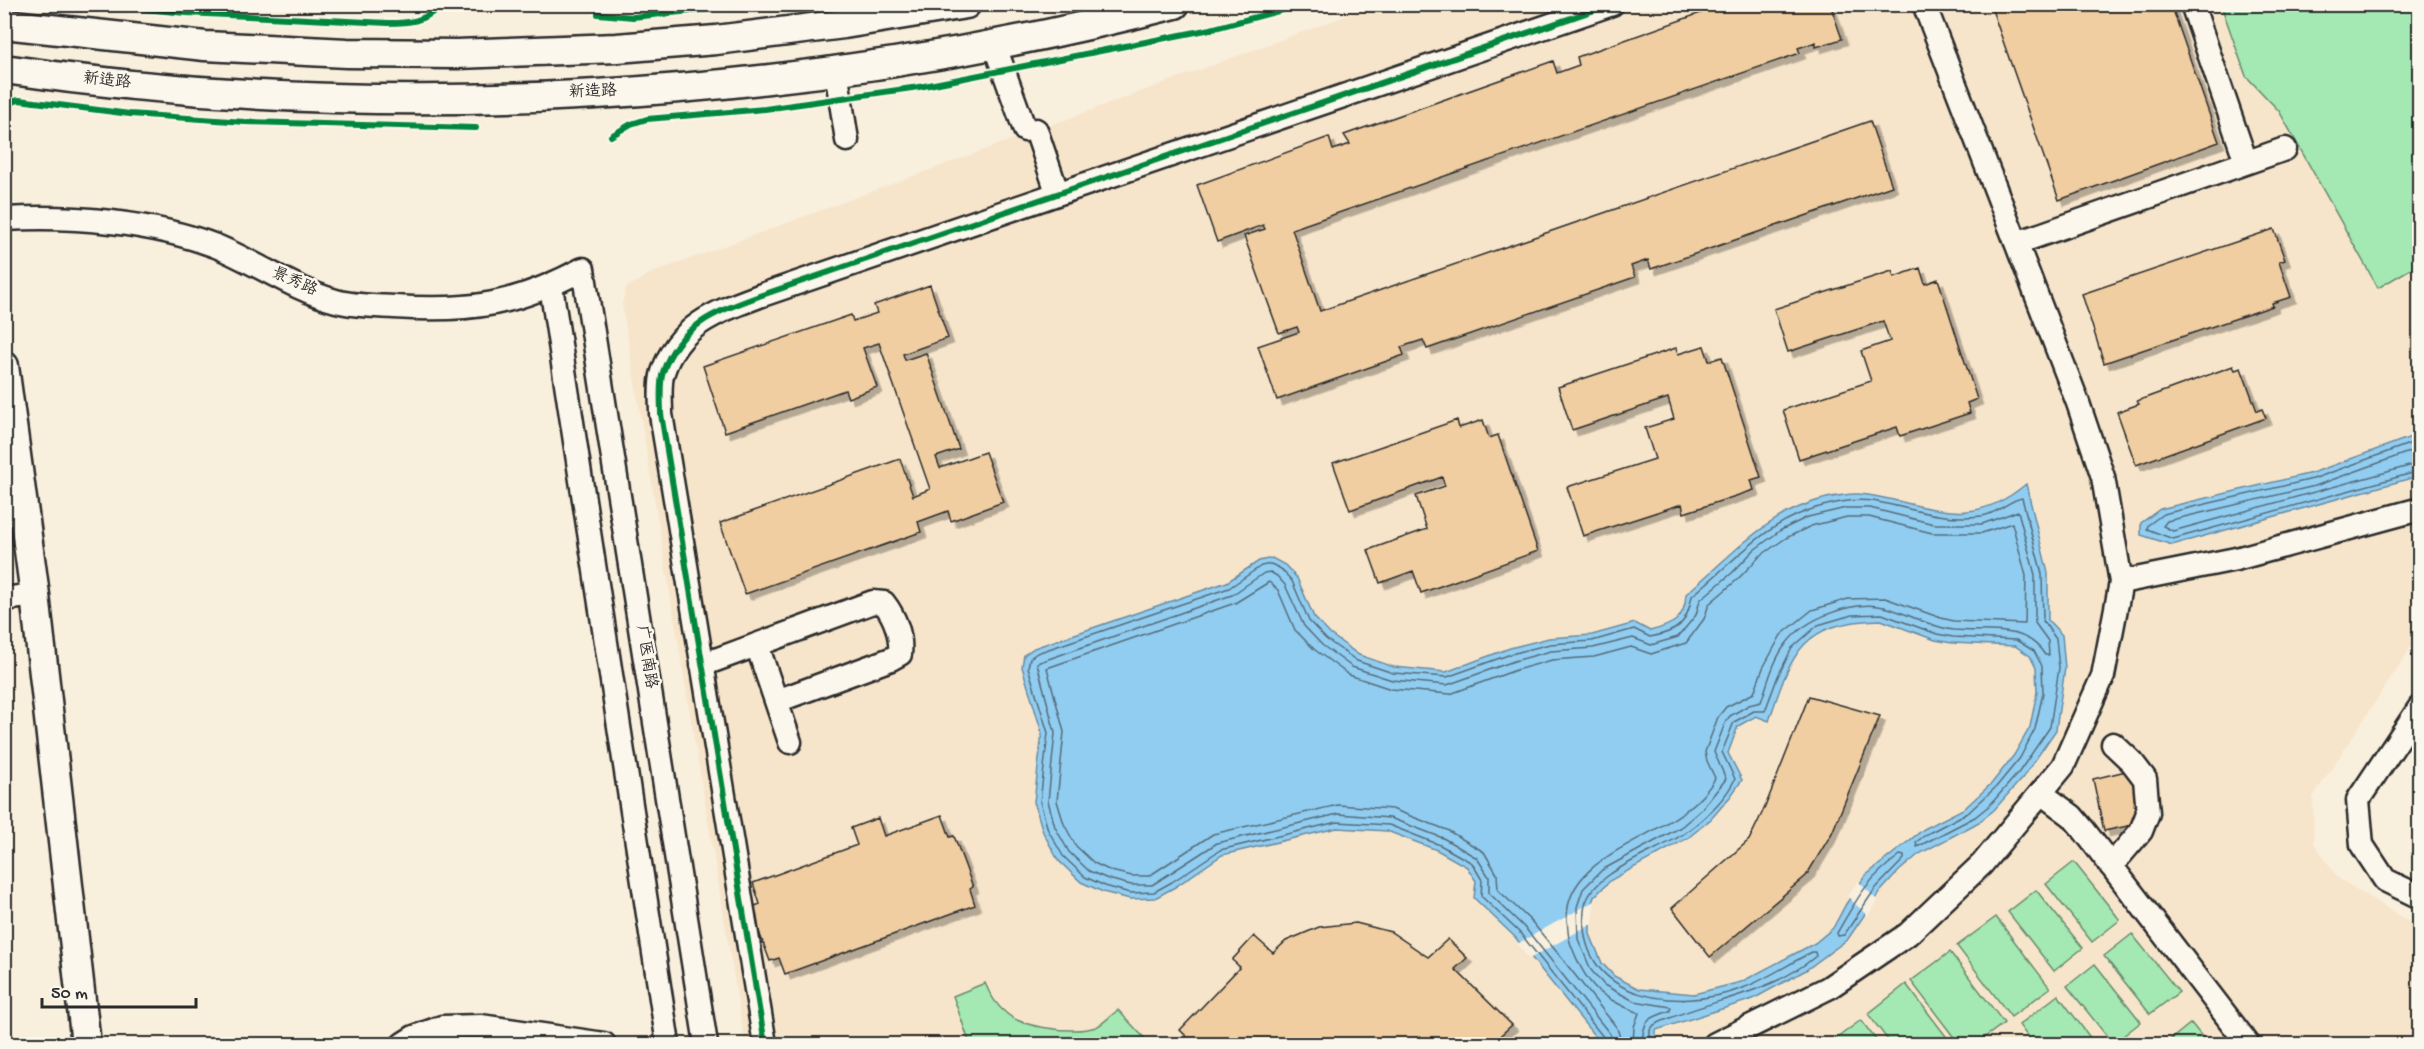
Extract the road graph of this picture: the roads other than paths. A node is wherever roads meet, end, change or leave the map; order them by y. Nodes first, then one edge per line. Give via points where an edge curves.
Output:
1 (966, 4) edge
2 (1175, 4) edge
3 (1612, 4) edge
4 (1924, 4) edge
5 (2192, 4) edge
6 (4, 24) edge
7 (994, 44) junction
8 (4, 69) edge
9 (836, 70) junction
10 (847, 140) dead end
11 (2285, 149) dead end
12 (2246, 162) junction
13 (1058, 192) junction
14 (4, 219) edge
15 (2017, 243) junction
16 (583, 269) joint
17 (551, 286) junction
18 (4, 366) edge
19 (2420, 509) edge
20 (2121, 582) junction
21 (35, 595) junction
22 (4, 599) edge
23 (757, 645) junction
24 (702, 665) junction
25 (777, 701) junction
26 (2420, 707) edge
27 (790, 742) dead end
28 (2113, 744) dead end
29 (2041, 793) junction
30 (2111, 866) junction
31 (2420, 897) edge
32 (1721, 1043) edge
33 (86, 1044) edge
34 (403, 1044) edge
35 (604, 1044) edge
36 (668, 1044) edge
37 (706, 1044) edge
38 (765, 1044) edge
39 (2247, 1044) edge

1 - 6 main road via 716,40 457,54 206,46
2 - 7 main road, 新造路
3 - 13 street
4 - 15 street
5 - 12 street
7 - 9 main road, 新造路
7 - 13 street
8 - 9 main road, 新造路 via 179,89 408,98 618,92 769,80
9 - 10 street
11 - 12 street
12 - 15 street
13 - 24 street via 713,313 680,338 662,373 661,414
14 - 17 street, 景秀路 via 89,220 186,237 215,246 298,288 337,302 446,310 485,306
15 - 20 street via 2103,477
16 - 17 street, 景秀路
16 - 37 street, 广医南路
17 - 36 street
18 - 21 main road
19 - 20 street via 2236,559
20 - 29 street via 2103,676 2063,766
21 - 22 street
21 - 33 main road
23 - 24 street
23 - 25 street
23 - 25 street via 873,602 884,603 892,613 901,643 900,654
24 - 38 street
25 - 27 street
26 - 31 street via 2358,800 2362,845 2385,880
28 - 30 street via 2145,778 2148,813 2141,831
29 - 30 street via 2072,816
29 - 32 street via 1982,864 1908,934 1828,988
30 - 39 street
34 - 35 street via 442,1027 481,1026

